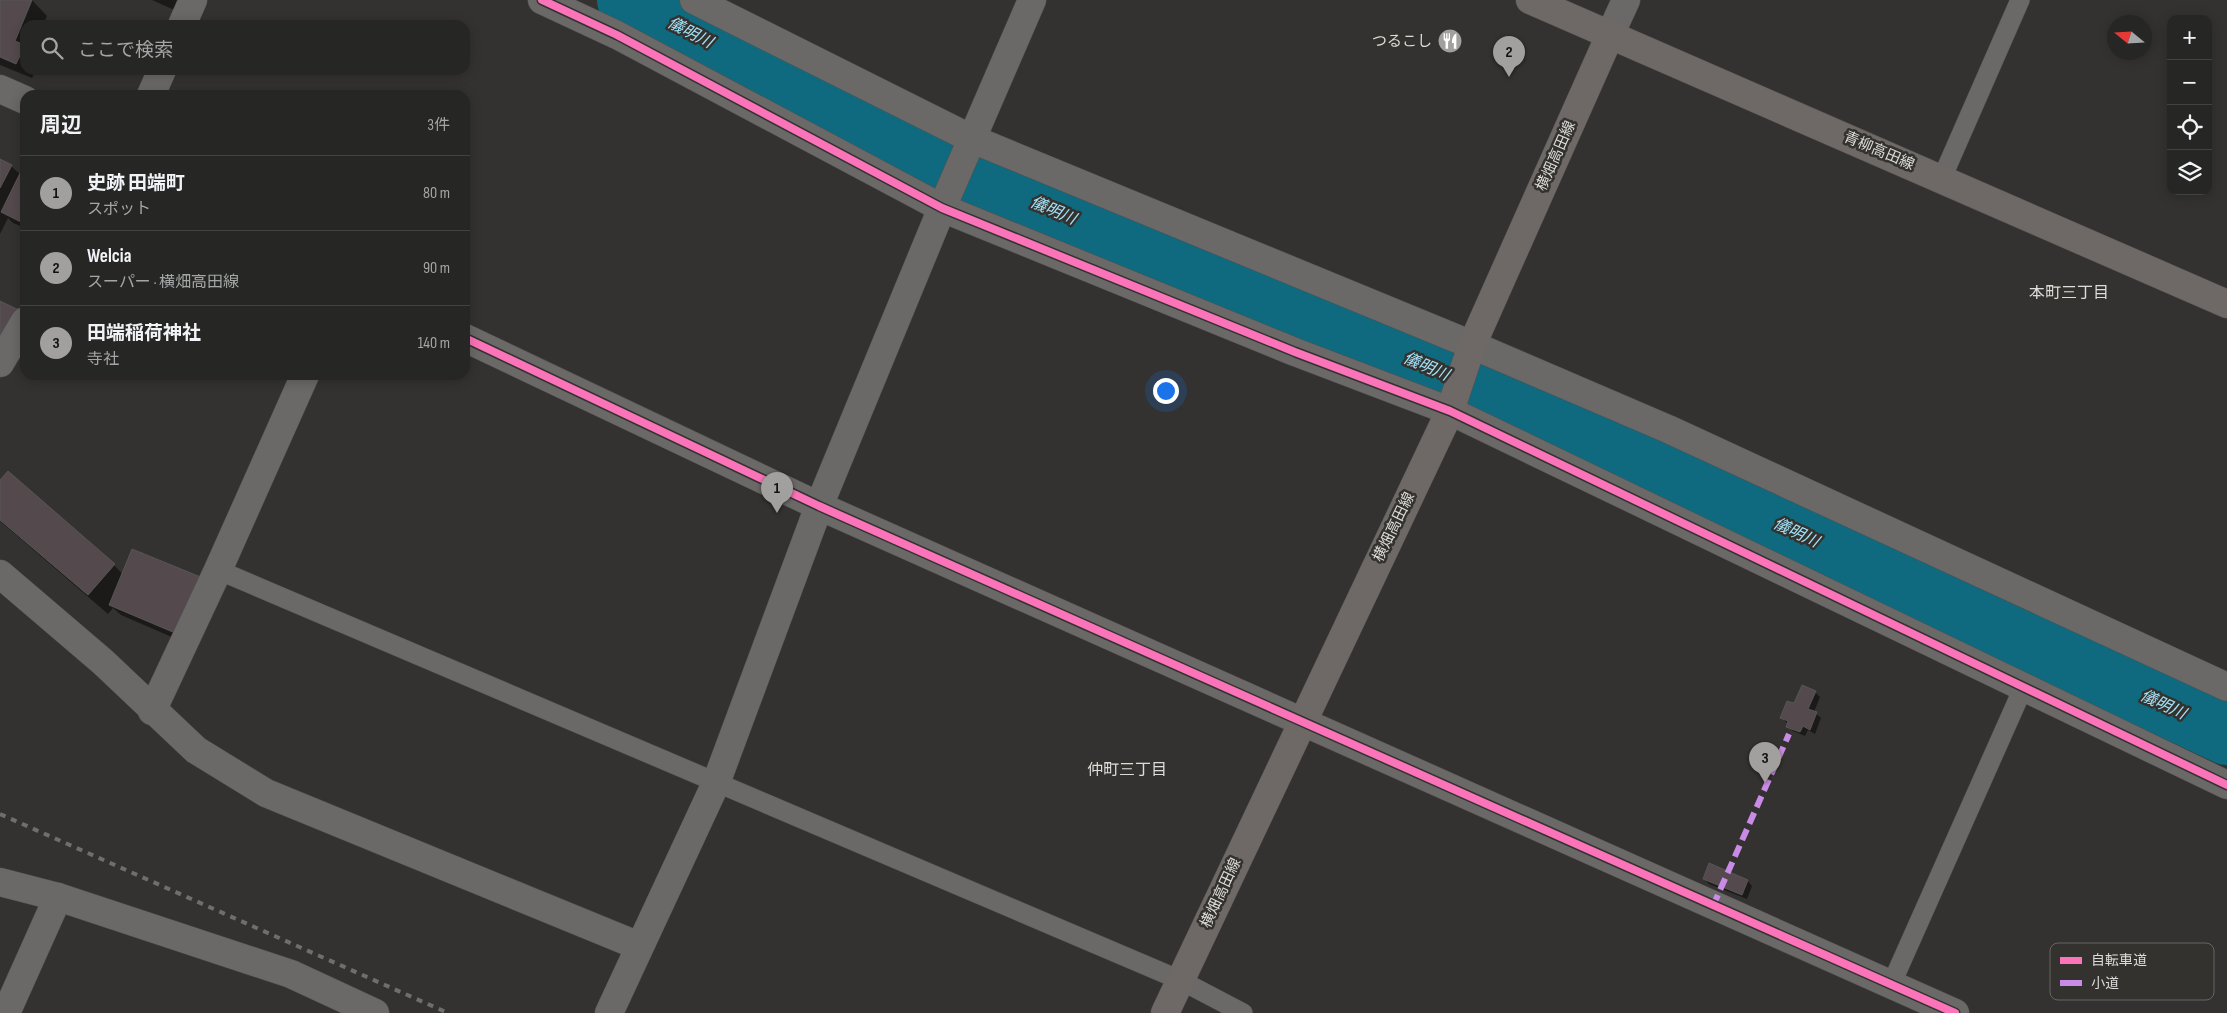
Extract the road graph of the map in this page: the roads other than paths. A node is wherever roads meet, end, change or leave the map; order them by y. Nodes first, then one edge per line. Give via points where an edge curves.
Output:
1 (193, 0) edge
2 (542, 0) edge
3 (694, 0) edge
4 (1032, 0) edge
5 (1530, 0) edge
6 (1626, 0) edge
7 (2020, 0) edge
8 (184, 20) edge
9 (1610, 35) junction
10 (160, 75) edge
11 (0, 89) edge
12 (153, 90) edge
13 (20, 98) edge
14 (972, 139) junction
15 (1942, 178) junction
16 (945, 201) junction
17 (2227, 304) edge
18 (20, 329) edge
19 (470, 340) edge
20 (1472, 345) junction
21 (0, 363) edge
22 (303, 380) edge
23 (1451, 407) junction
24 (819, 506) junction
25 (218, 570) junction
26 (0, 574) edge
27 (2024, 686) junction
28 (2227, 687) edge
29 (152, 711) junction
30 (1301, 722) junction
31 (716, 783) junction
32 (2227, 785) edge
33 (0, 882) edge
34 (58, 897) junction
35 (639, 946) junction
36 (1180, 980) junction
37 (1891, 985) junction
38 (6, 1013) edge
39 (375, 1013) edge
40 (609, 1013) edge
41 (1165, 1013) edge
42 (1243, 1013) edge
43 (1955, 1013) edge

1 - 8 street
2 - 16 street via 617,34
3 - 14 street
4 - 14 street
5 - 9 main road, 青柳高田線
6 - 9 street
7 - 15 lane
9 - 15 main road, 青柳高田線
9 - 20 main road, 横畑高田線
10 - 12 street
11 - 13 street
14 - 16 street
14 - 20 street
15 - 17 main road, 青柳高田線
16 - 23 street via 1286,348
16 - 24 street
18 - 21 street
19 - 24 street
20 - 23 main road, 横畑高田線
20 - 28 street via 1668,429
22 - 25 street
23 - 27 street
23 - 30 main road, 横畑高田線
24 - 30 street
24 - 31 street
25 - 29 street
25 - 31 lane
26 - 29 street via 103,662
27 - 32 street
27 - 37 lane
29 - 35 street via 196,750 266,793
30 - 36 main road, 横畑高田線
30 - 37 street
31 - 35 street
31 - 36 lane
33 - 34 street
34 - 38 street
34 - 39 street via 291,974
35 - 40 street
36 - 41 main road, 横畑高田線
36 - 42 lane
37 - 43 street

